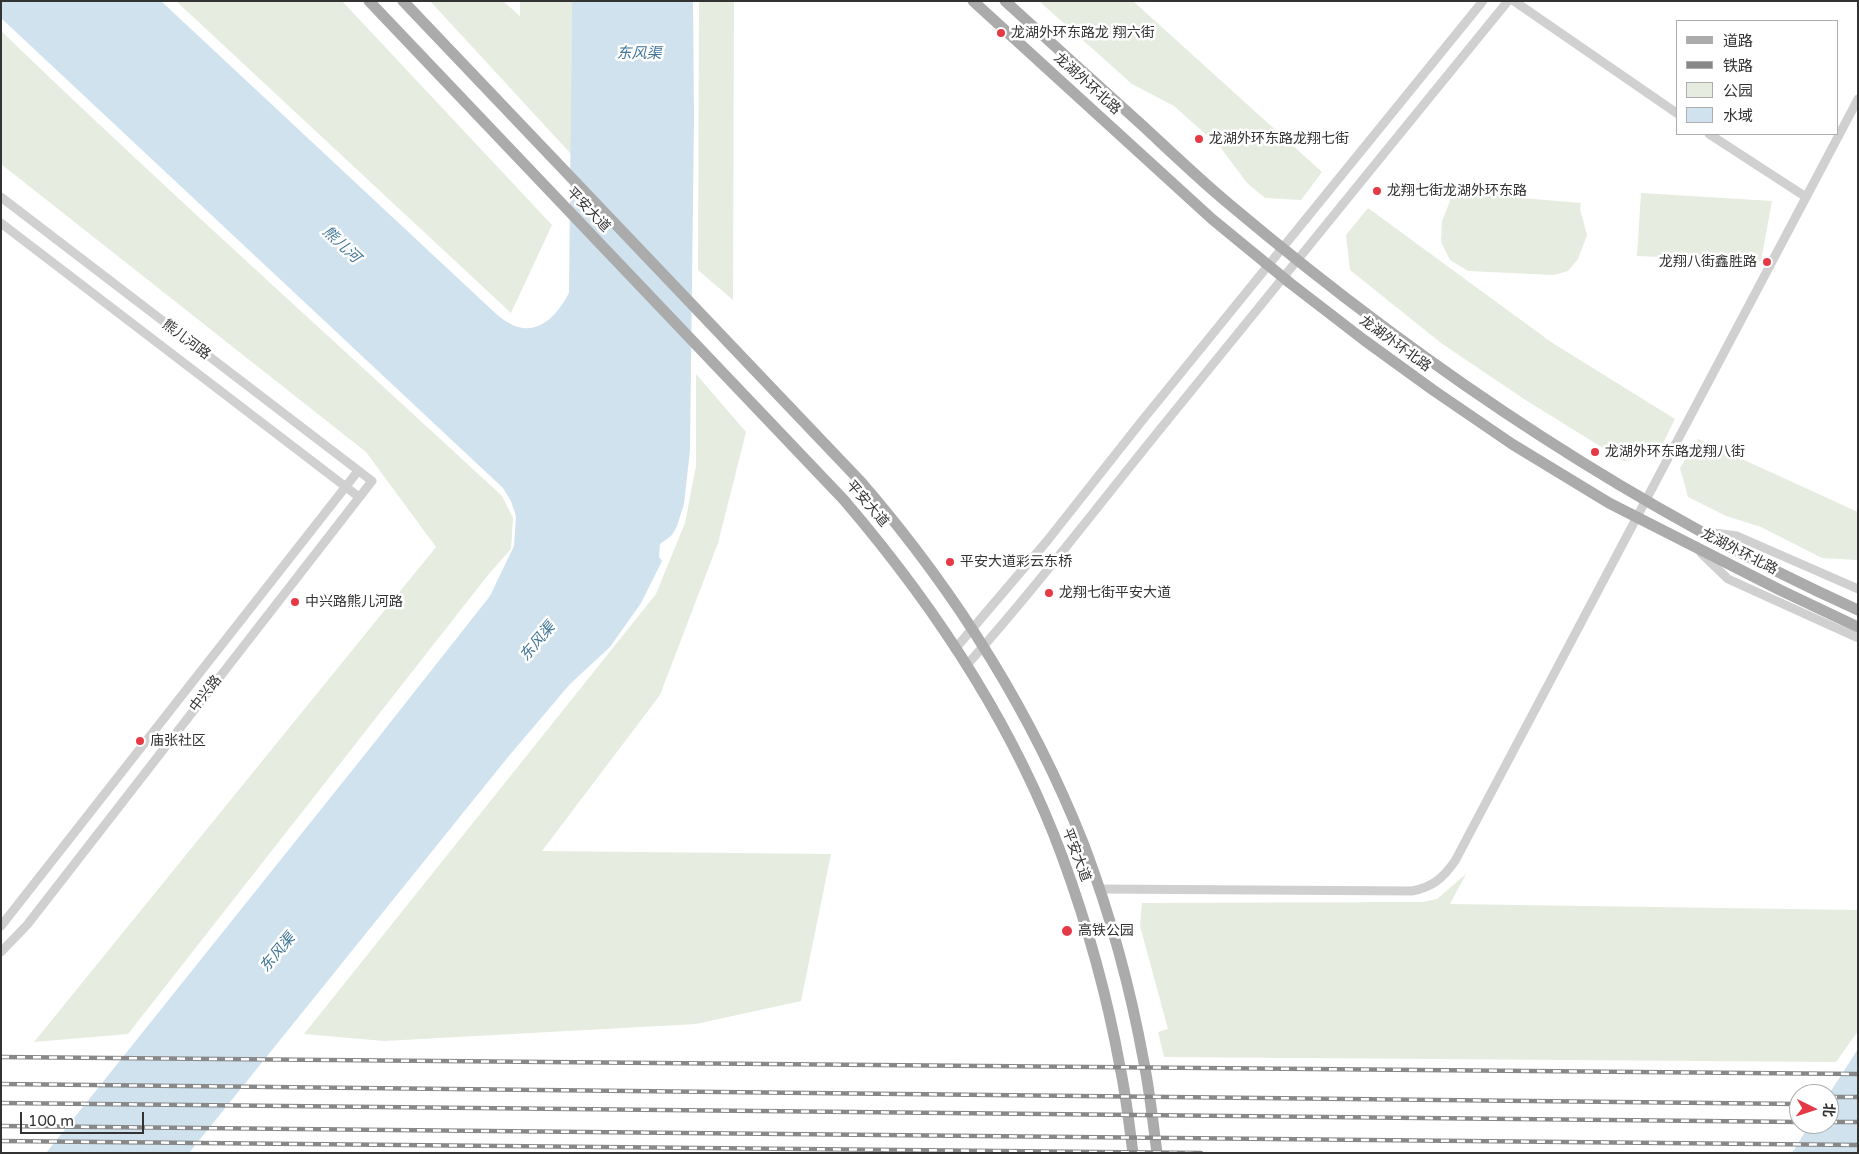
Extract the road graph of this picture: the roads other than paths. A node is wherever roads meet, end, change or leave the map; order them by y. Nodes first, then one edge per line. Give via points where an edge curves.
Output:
1 (369, 1) edge
2 (404, 1) edge
3 (973, 1) edge
4 (1005, 1) edge
5 (1483, 1) edge
6 (1508, 1) edge
7 (1514, 1) edge
8 (1858, 99) edge
9 (1676, 113) edge
10 (1711, 135) edge
11 (1839, 135) edge
12 (1839, 135) edge
13 (1806, 197) junction
14 (1, 198) edge
15 (1, 223) edge
16 (1282, 248) junction
17 (1297, 260) junction
18 (1268, 265) junction
19 (1284, 278) junction
20 (358, 471) junction
21 (372, 482) joint
22 (345, 487) junction
23 (359, 497) junction
24 (1645, 501) junction
25 (1637, 516) junction
26 (1702, 532) junction
27 (1691, 544) junction
28 (1858, 589) edge
29 (1858, 610) edge
30 (1858, 627) edge
31 (972, 630) junction
32 (1858, 638) edge
33 (983, 647) junction
34 (955, 649) junction
35 (966, 666) junction
36 (1099, 889) junction
37 (1, 926) edge
38 (1, 952) edge
39 (1133, 1153) edge
40 (1157, 1153) edge

1 - 34 main road, 平安大道 via 868,528 900,568
2 - 31 main road, 平安大道 via 832,451 919,553
3 - 18 main road, 龙湖外环北路
4 - 16 main road, 龙湖外环北路 via 1226,202
5 - 16 street
6 - 17 street
7 - 9 street
8 - 11 street
10 - 13 street
12 - 13 street
13 - 24 street
14 - 20 street, 熊儿河路
15 - 22 street, 熊儿河路
16 - 17 main road, 龙湖外环北路
16 - 18 street
17 - 19 street
17 - 24 main road, 龙湖外环北路 via 1446,372
18 - 19 main road, 龙湖外环北路
18 - 31 street
19 - 25 main road, 龙湖外环北路 via 1364,340 1488,428 1609,503
19 - 33 street
20 - 21 street, 熊儿河路
20 - 22 street, 中兴路
21 - 23 street, 中兴路
22 - 23 street, 熊儿河路
22 - 37 street, 中兴路
23 - 38 street, 中兴路 via 27,925
24 - 25 street
24 - 26 main road, 龙湖外环北路
25 - 27 main road, 龙湖外环北路
25 - 36 street via 1455,861 1434,884 1412,891
26 - 28 street via 1737,536
26 - 29 main road, 龙湖外环北路
27 - 30 main road, 龙湖外环北路
27 - 32 street via 1728,579
31 - 33 main road, 平安大道
31 - 34 street
33 - 35 street
33 - 36 main road, 平安大道 via 1044,757 1084,846
34 - 35 main road, 平安大道
35 - 39 main road, 平安大道 via 1015,752 1067,871 1084,921 1113,1034
36 - 40 main road, 平安大道 via 1137,1029

